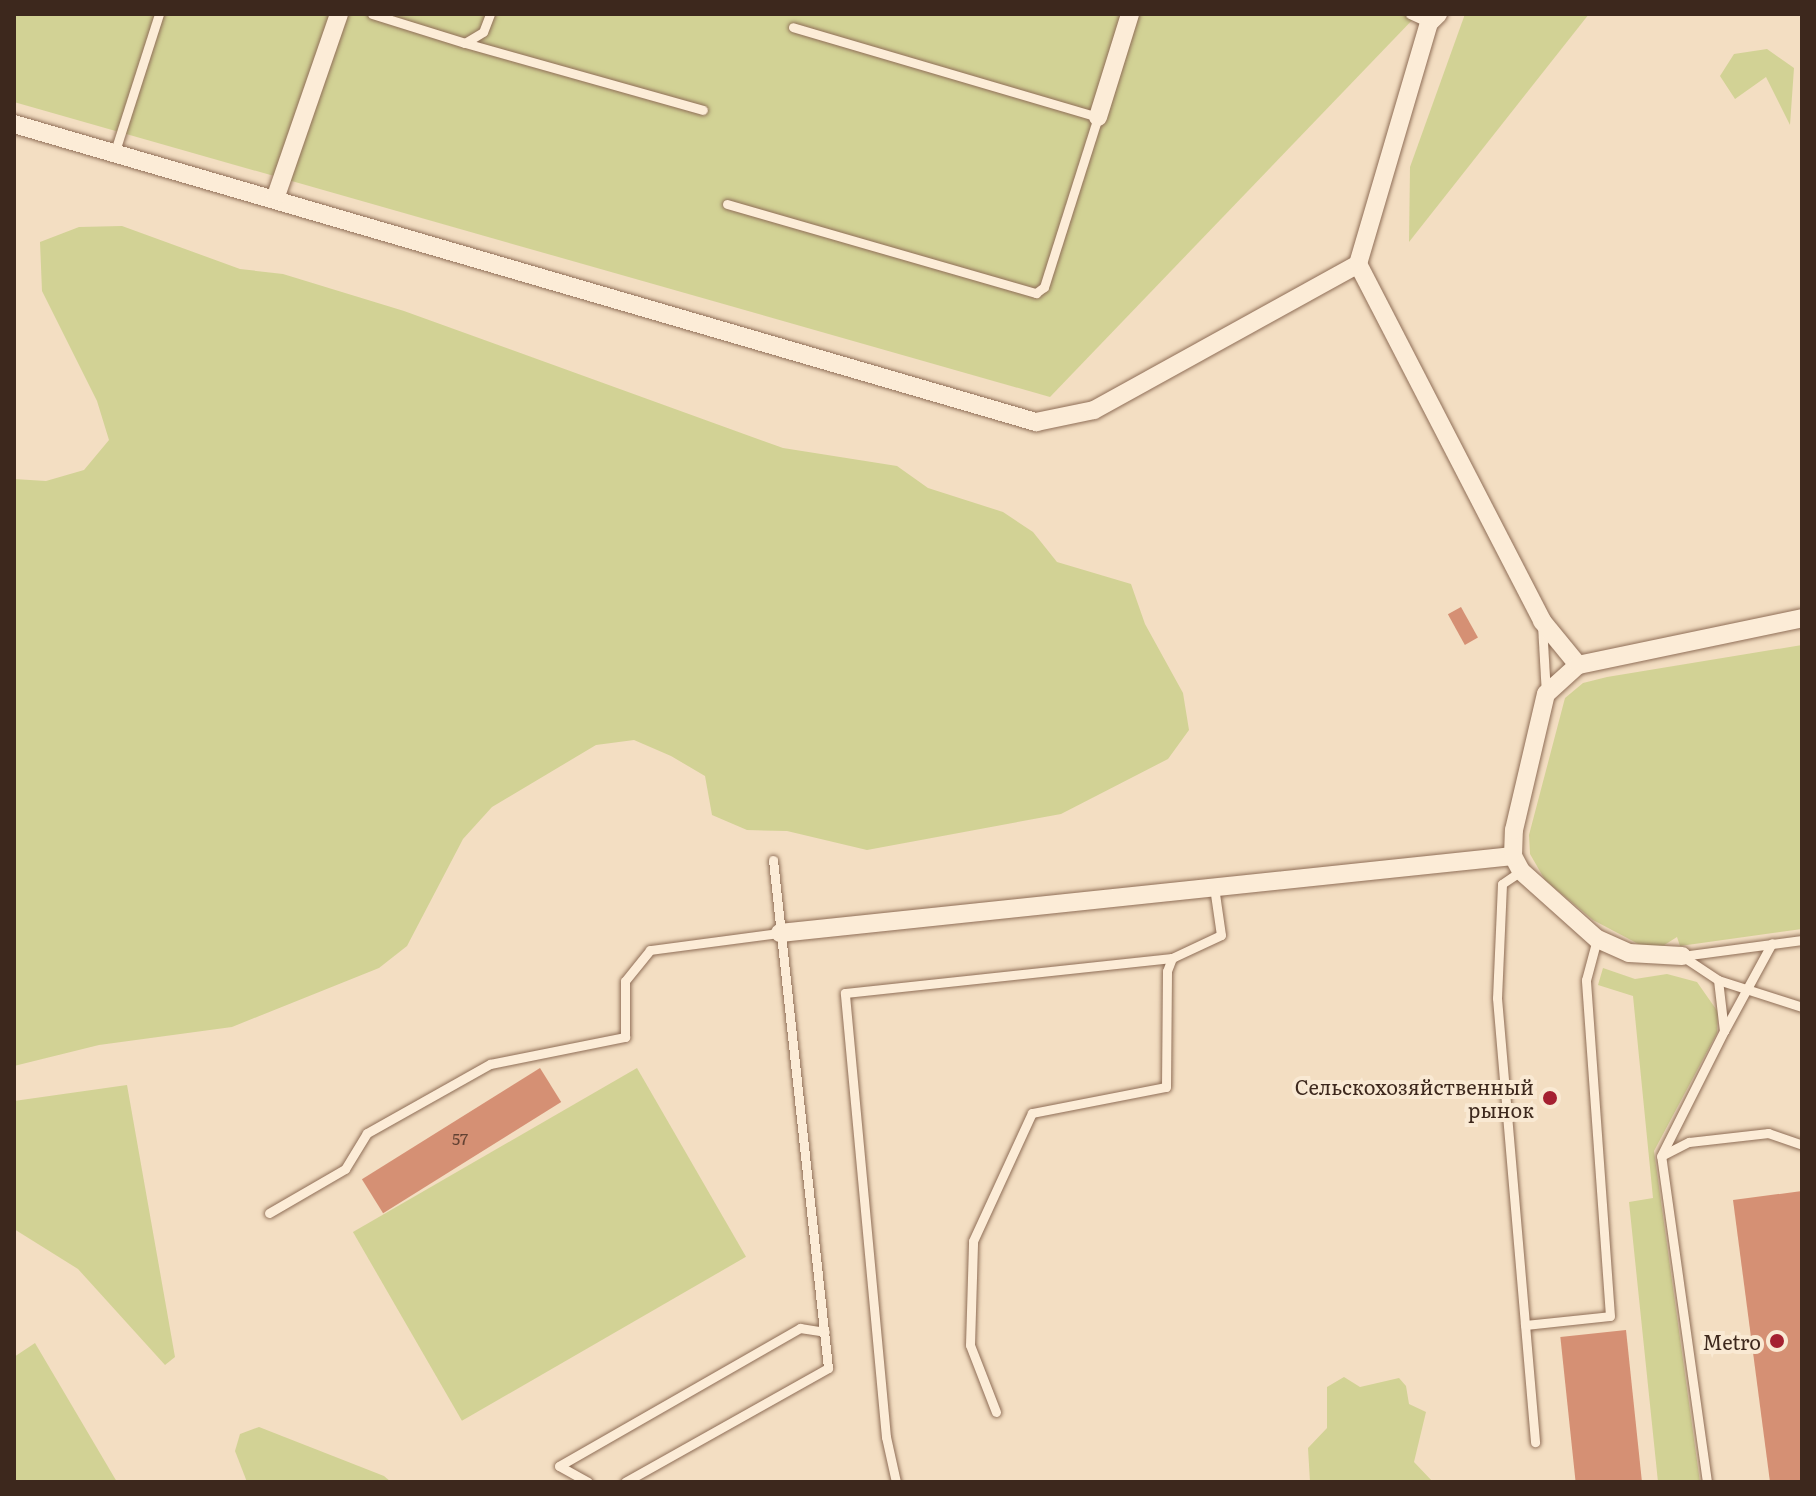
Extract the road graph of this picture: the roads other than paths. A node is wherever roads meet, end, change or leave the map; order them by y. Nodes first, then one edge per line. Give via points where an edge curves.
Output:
1 (159, 14) edge
2 (339, 14) edge
3 (372, 14) edge
4 (490, 14) edge
5 (1130, 14) edge
6 (1410, 14) edge
7 (1434, 19) edge
8 (793, 27) dead end
9 (465, 43) junction
10 (703, 110) dead end
11 (1098, 117) junction
12 (14, 124) edge
13 (115, 151) junction
14 (276, 196) junction
15 (727, 204) dead end
16 (1358, 264) junction
17 (1802, 618) edge
18 (1542, 621) junction
19 (1578, 665) junction
20 (1546, 694) junction
21 (773, 860) dead end
22 (1517, 863) junction
23 (1214, 887) junction
24 (780, 933) junction
25 (1597, 939) junction
26 (1802, 942) edge
27 (1772, 943) junction
28 (1682, 956) junction
29 (1172, 958) junction
30 (1718, 980) junction
31 (1745, 989) junction
32 (1802, 1007) edge
33 (1724, 1031) junction
34 (1802, 1145) edge
35 (1661, 1156) junction
36 (269, 1213) dead end
37 (1525, 1325) junction
38 (825, 1332) junction
39 (996, 1412) dead end
40 (1535, 1442) dead end
41 (588, 1482) edge
42 (625, 1482) edge
43 (896, 1482) edge
44 (1707, 1482) edge

1 - 13 lane
2 - 14 street
3 - 9 lane
4 - 9 lane via 483,32
5 - 11 street
6 - 7 lane
7 - 16 street
8 - 11 lane
9 - 10 lane
11 - 15 lane via 1044,287 1036,293
12 - 13 street
13 - 14 street
14 - 16 street via 1036,422 1094,410
16 - 18 street
17 - 19 street
18 - 19 street
18 - 20 lane
19 - 20 street
20 - 22 street via 1528,760
21 - 24 lane
22 - 23 street
22 - 25 street
22 - 37 lane via 1502,884 1497,998
23 - 24 street
23 - 29 lane via 1221,935
24 - 36 lane via 650,950 625,981 625,1037 490,1064 367,1133 345,1169
24 - 38 lane
25 - 28 street via 1629,953
25 - 37 lane via 1586,980 1610,1316
26 - 27 lane
27 - 28 lane
27 - 31 lane
28 - 30 lane
29 - 39 lane via 1167,971 1166,1087 1032,1113 973,1241 970,1345
29 - 43 lane via 845,993 886,1437
30 - 31 lane
30 - 33 lane
31 - 32 lane
31 - 33 lane
33 - 35 lane
34 - 35 lane via 1768,1133 1689,1142
35 - 44 lane
37 - 40 lane
38 - 41 lane via 800,1328 559,1466
38 - 42 lane via 828,1368

